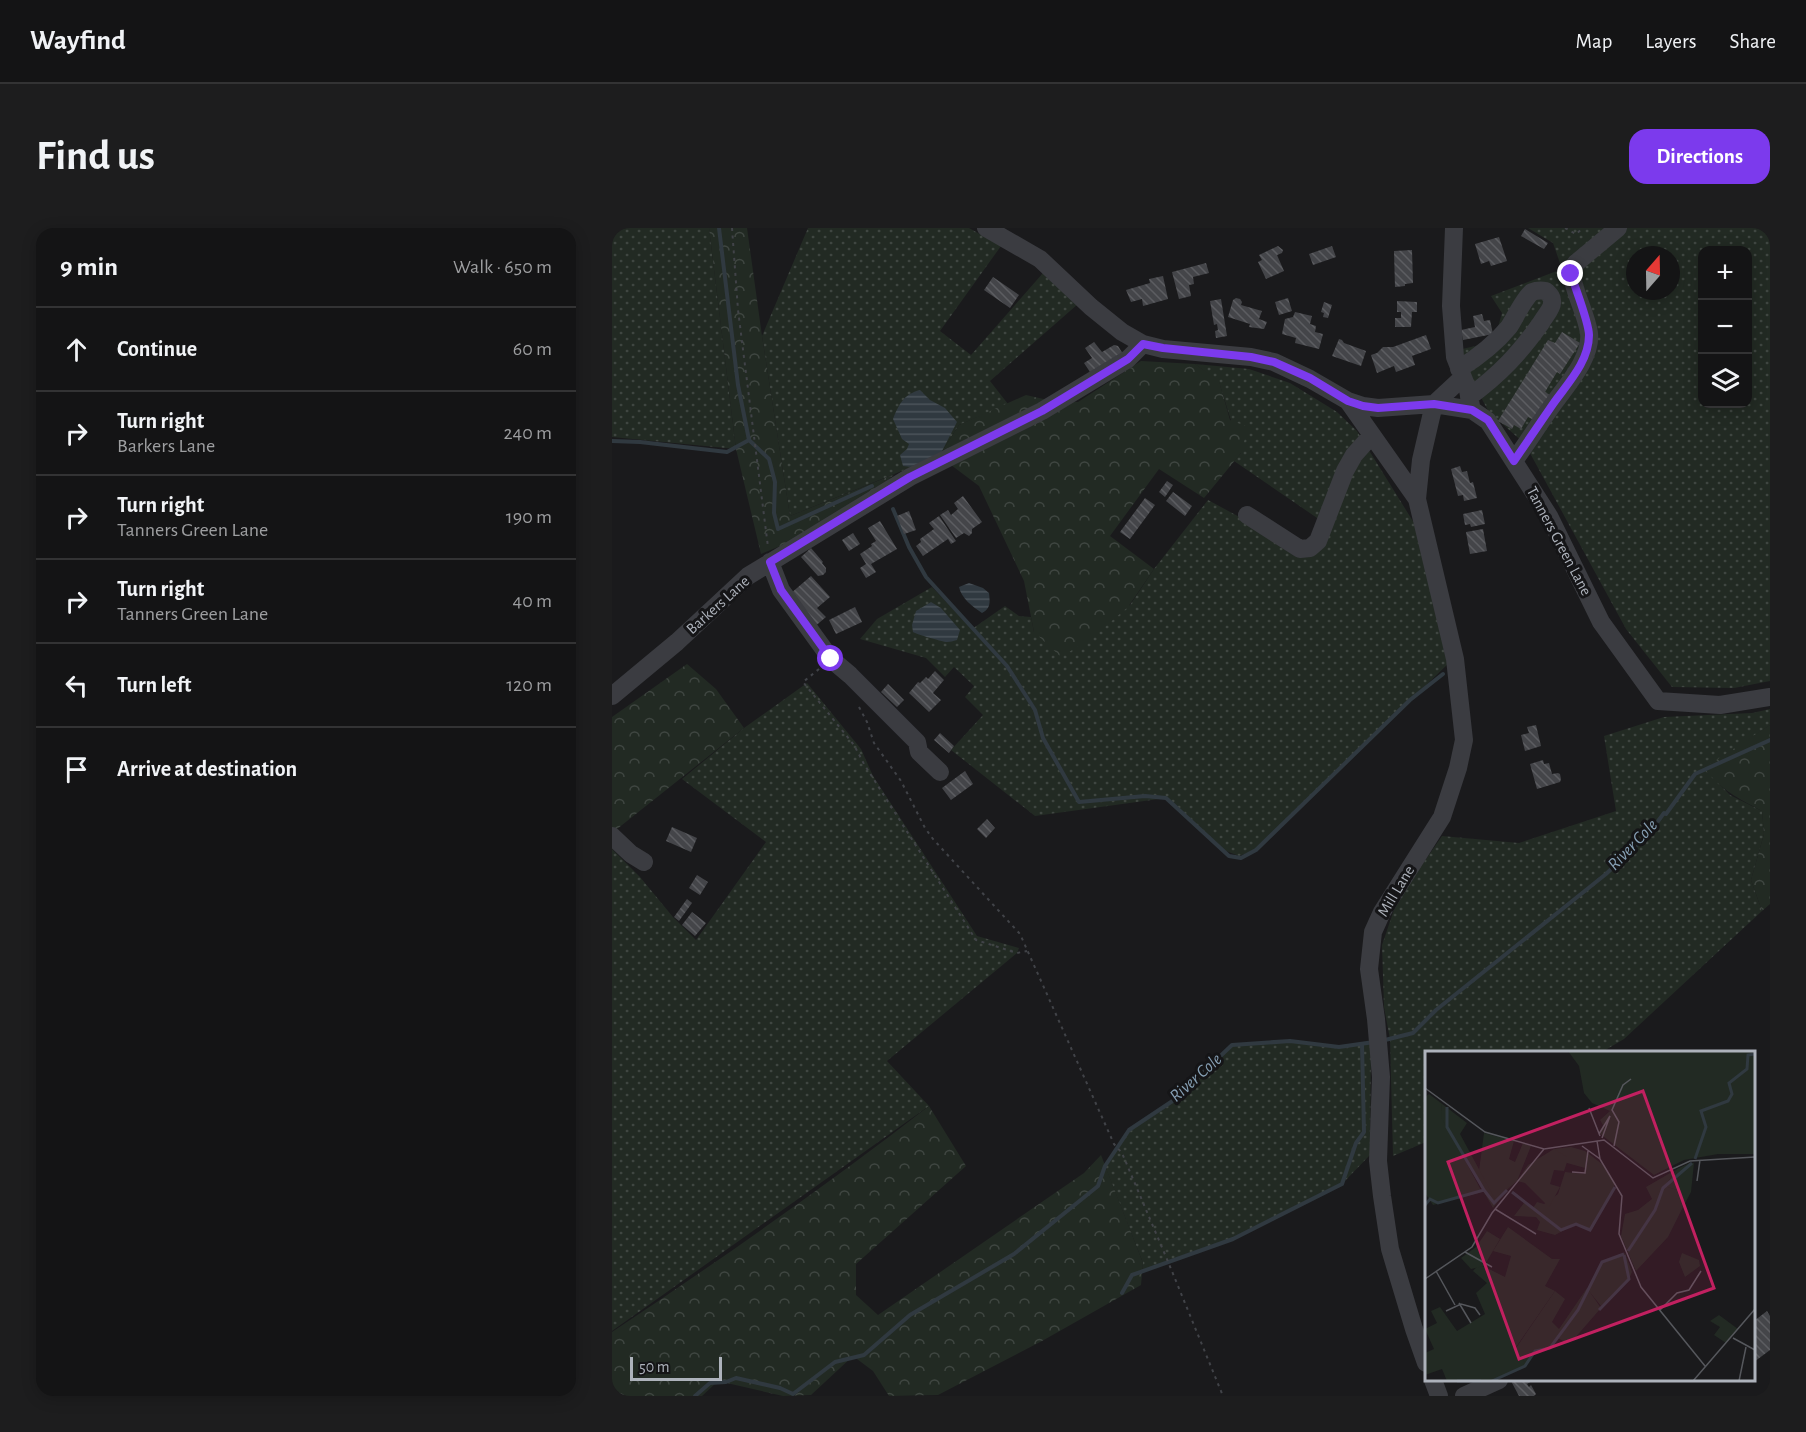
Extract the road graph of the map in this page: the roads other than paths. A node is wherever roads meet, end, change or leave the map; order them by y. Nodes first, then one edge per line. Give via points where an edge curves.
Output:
1 (986, 228) edge
2 (1454, 228) edge
3 (1617, 228) edge
4 (1143, 344) junction
5 (1461, 374) junction
6 (1348, 401) junction
7 (1471, 403) junction
8 (1434, 404) junction
9 (1371, 436) junction
10 (1514, 461) junction
11 (1417, 499) junction
12 (1247, 515) dead end
13 (770, 562) junction
14 (612, 696) edge
15 (1770, 697) edge
16 (940, 772) dead end
17 (612, 836) edge
18 (644, 862) dead end
19 (1425, 1360) edge
20 (1433, 1381) edge
21 (1497, 1381) edge
22 (1439, 1396) edge
23 (1464, 1396) edge

1 - 4 street via 1040,260 1091,307
2 - 5 street via 1452,306 1455,357
3 - 10 street via 1571,270 1589,332 1585,353
4 - 6 street via 1274,362
4 - 13 street, Barkers Lane via 1128,359 1042,411 910,477
5 - 7 street
5 - 7 street via 1510,325 1530,293 1546,291 1551,296 1547,313 1514,358
5 - 8 street
6 - 8 street via 1378,408
6 - 9 street, Mill Lane
7 - 8 street
7 - 10 street, Tanners Green Lane via 1488,420
8 - 11 street, Mill Lane
9 - 11 street, Mill Lane
9 - 12 street via 1345,471 1318,541 1310,548 1300,549
10 - 15 street, Tanners Green Lane via 1549,516 1601,622 1658,701 1720,705
11 - 19 street, Mill Lane via 1455,659 1464,740 1443,817 1373,932 1369,969 1382,1077 1378,1161 1390,1249
13 - 14 street, Barkers Lane via 748,576
13 - 16 street via 781,590 831,659 917,742 919,752
17 - 18 street
20 - 22 street
21 - 23 street

